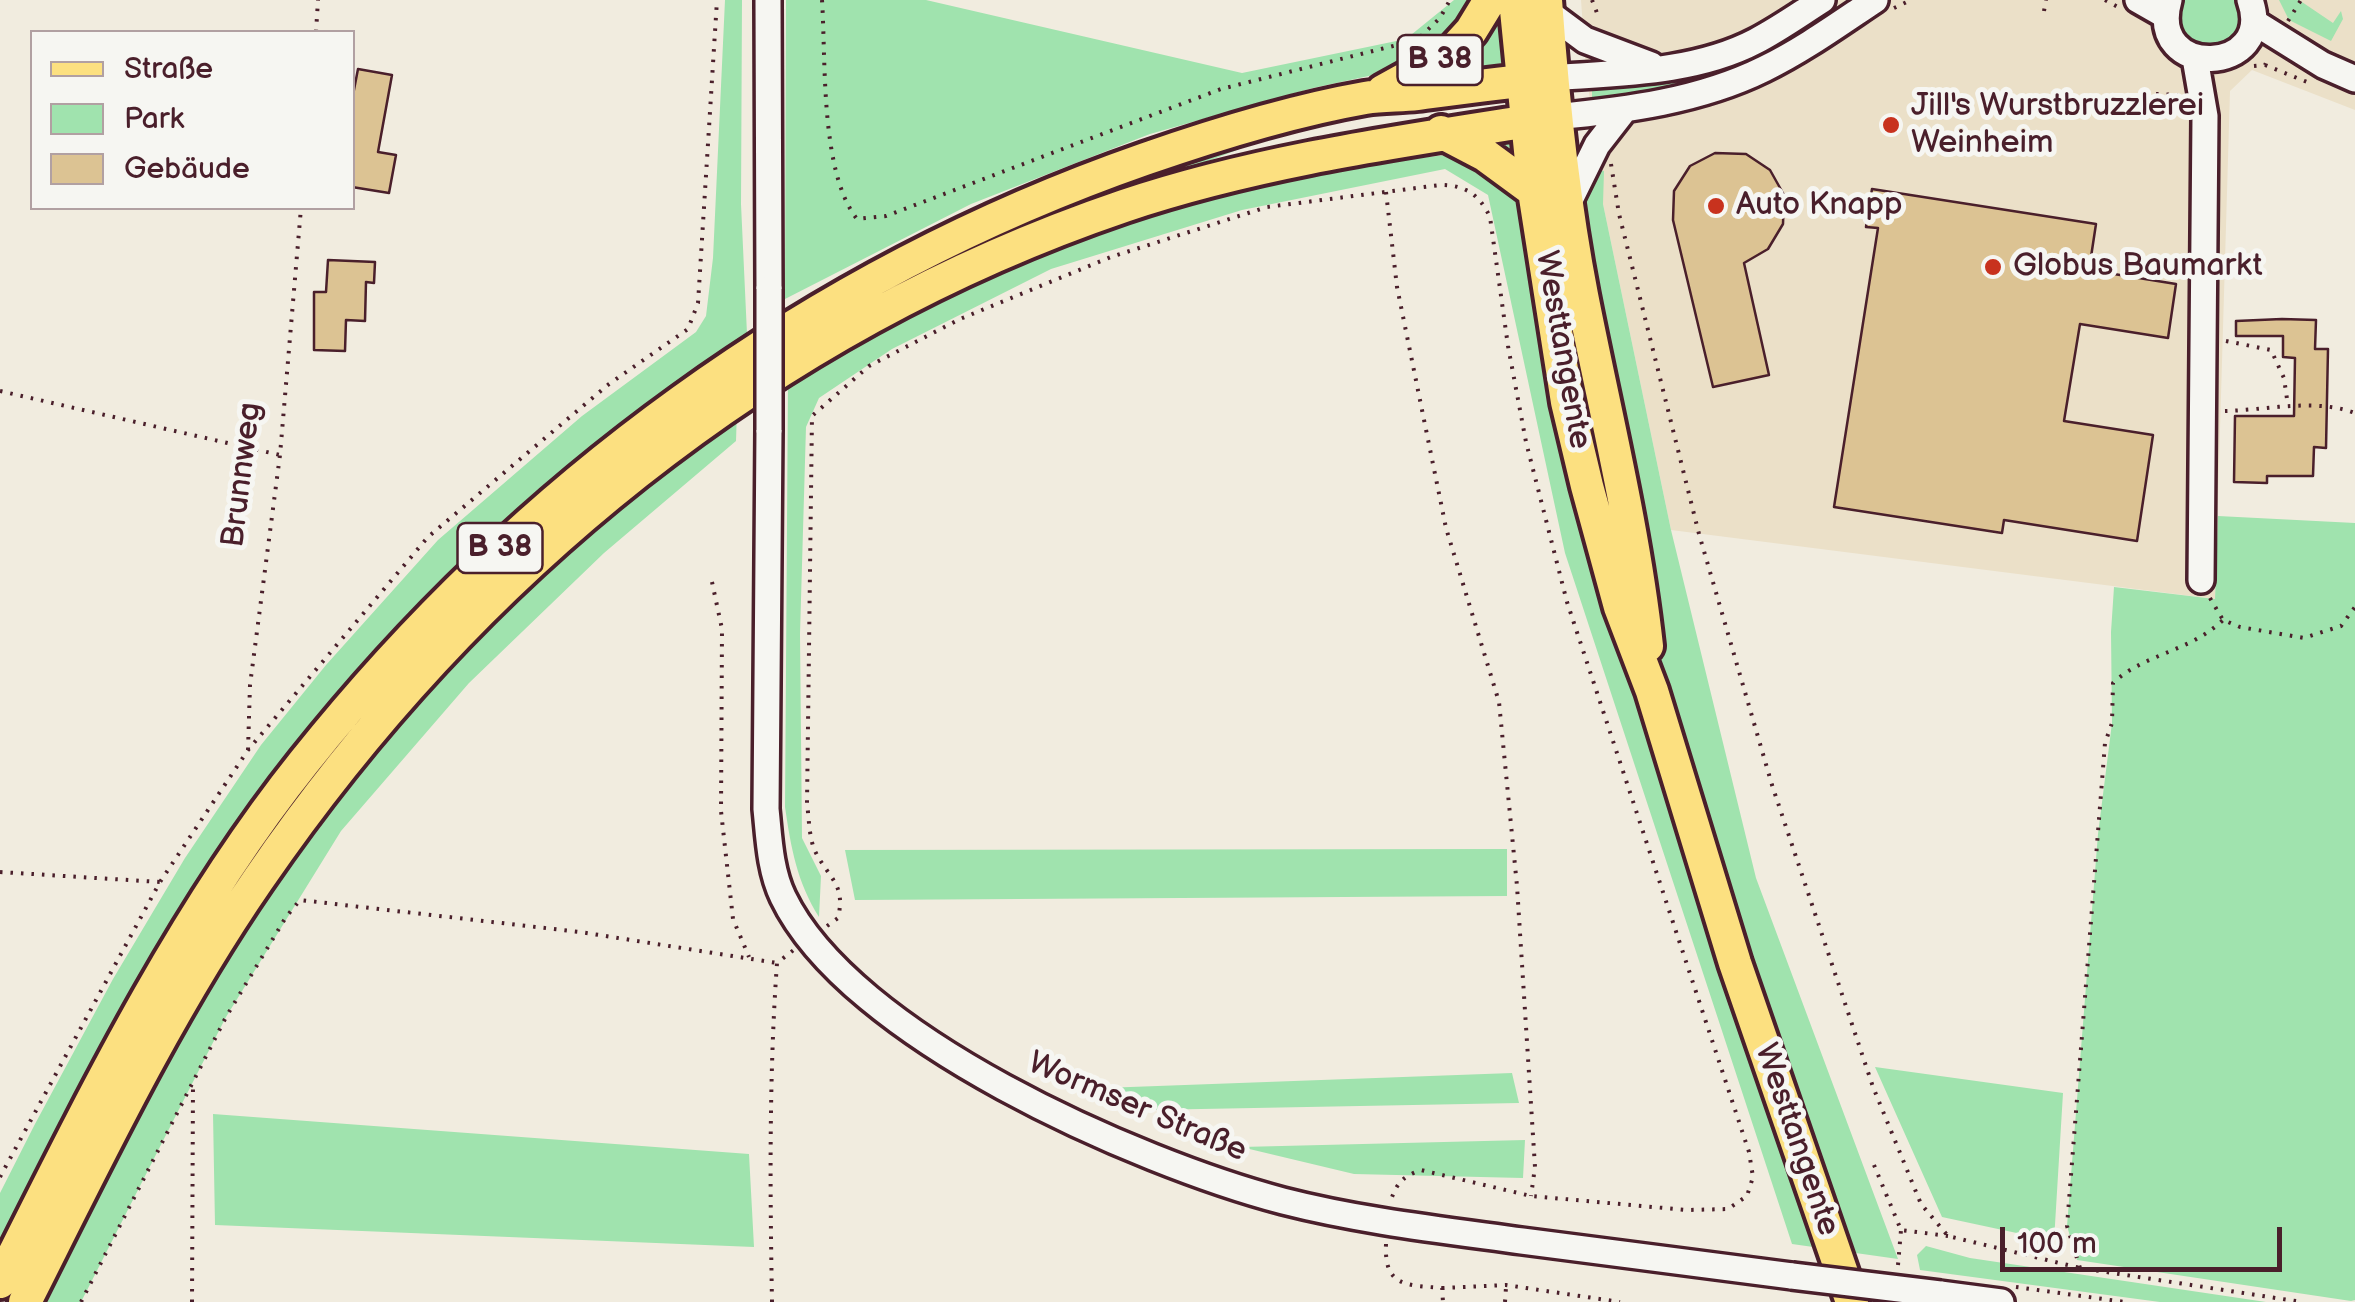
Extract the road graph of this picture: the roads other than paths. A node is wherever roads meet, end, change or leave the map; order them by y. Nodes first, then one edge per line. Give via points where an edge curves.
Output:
1 (768, 0) edge
2 (1490, 0) edge
3 (1822, 0) edge
4 (1875, 0) edge
5 (2138, 0) edge
6 (1536, 4) edge
7 (2168, 8) edge
8 (2249, 22) edge
9 (2207, 59) junction
10 (1660, 68) junction
11 (2355, 79) edge
12 (1537, 80) junction
13 (1370, 97) junction
14 (1625, 109) junction
15 (1540, 119) junction
16 (1440, 132) junction
17 (1534, 191) junction
18 (1568, 204) junction
19 (2201, 580) road end
20 (1652, 690) junction
21 (0, 1282) edge
22 (2004, 1294) edge
23 (25, 1302) edge
24 (1852, 1302) edge

1 - 22 street, Wormser Straße, bridge via 766,809 782,896 839,974 873,1004 1016,1094 1102,1136 1282,1200 1387,1222 1792,1276 1940,1294
2 - 13 main road, B 38 via 1450,54
3 - 10 street via 1755,42
4 - 14 street via 1763,70 1691,96
5 - 7 street
6 - 10 street via 1584,40
6 - 12 main road, Westtangente / B 38
7 - 9 street via 2174,42
8 - 9 street
8 - 11 street
9 - 19 street
10 - 12 street
12 - 13 main road, B 38
12 - 15 main road, Westtangente
13 - 21 main road, B 38 via 1186,145 1068,186 899,265 732,364 544,506 377,674 301,764 221,879 109,1071
14 - 15 street
14 - 18 street via 1592,153
15 - 16 main road, B 38
15 - 17 main road, Westtangente
15 - 18 main road, Westtangente
16 - 17 main road via 1485,154
16 - 23 main road, B 38 via 1201,184 1004,252 801,358 592,508 401,694 255,884 132,1093
17 - 20 main road, Westtangente via 1586,486
18 - 20 main road, Westtangente via 1632,535
20 - 24 main road, Westtangente via 1735,963

